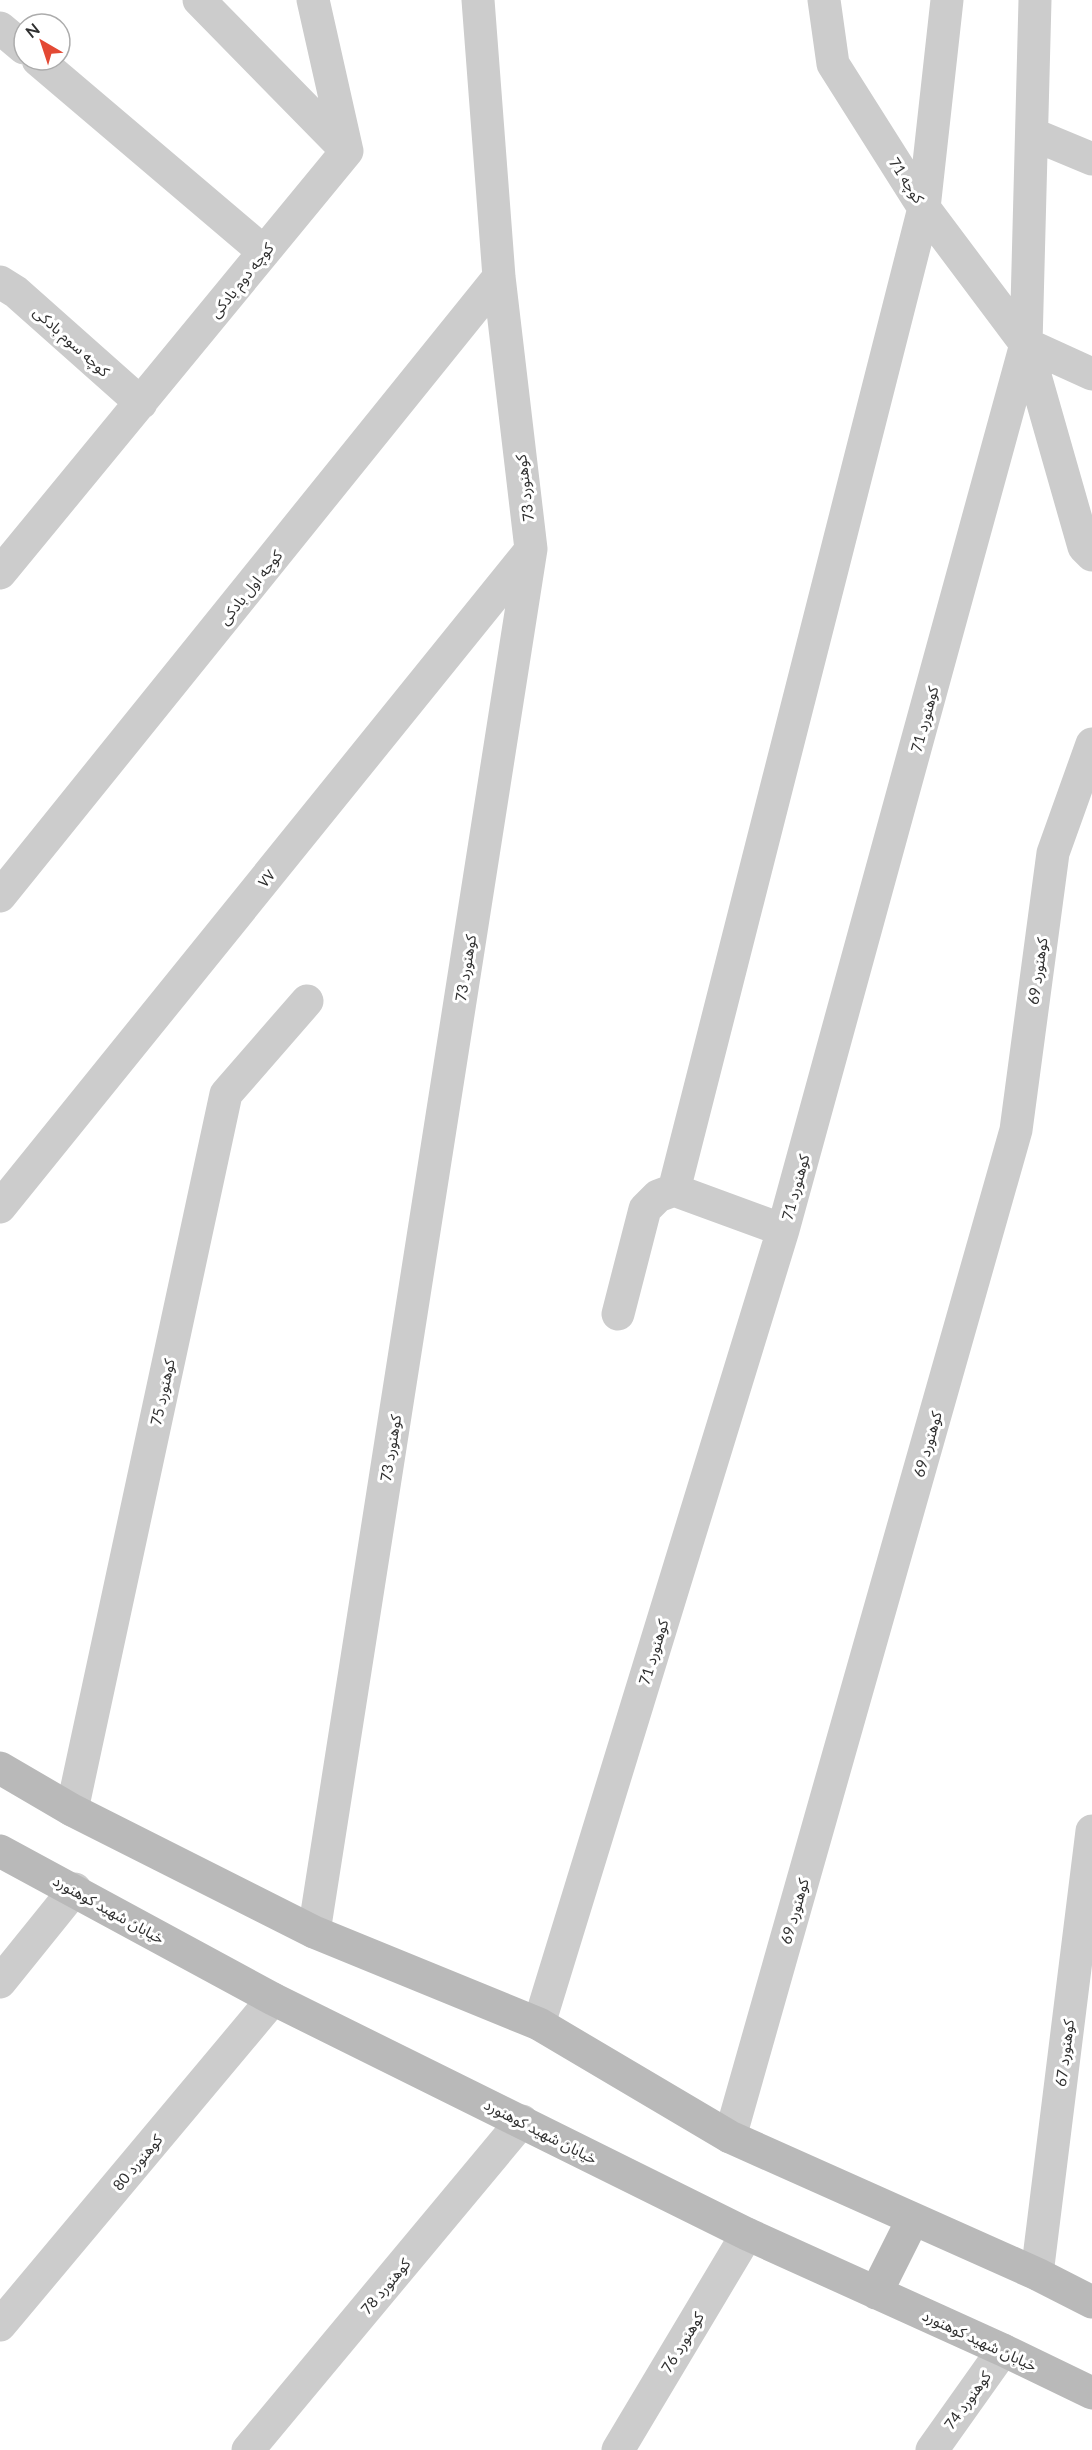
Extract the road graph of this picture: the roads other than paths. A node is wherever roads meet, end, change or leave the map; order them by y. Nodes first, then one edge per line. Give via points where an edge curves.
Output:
1 (199, 0) edge
2 (313, 0) edge
3 (478, 0) edge
4 (824, 0) edge
5 (947, 0) edge
6 (1035, 0) edge
7 (0, 28) edge
8 (12, 38) edge
9 (52, 72) edge
10 (1032, 135) junction
11 (347, 151) junction
12 (1092, 159) edge
13 (924, 208) junction
14 (264, 252) junction
15 (499, 277) junction
16 (0, 282) edge
17 (1026, 344) junction
18 (1092, 374) edge
19 (141, 403) junction
20 (531, 549) junction
21 (1092, 555) edge
22 (0, 573) edge
23 (1092, 744) edge
24 (0, 896) edge
25 (307, 1001) dead end
26 (674, 1190) junction
27 (0, 1207) edge
28 (783, 1230) junction
29 (618, 1314) dead end
30 (0, 1768) edge
31 (72, 1810) junction
32 (1092, 1831) edge
33 (0, 1851) edge
34 (75, 1889) junction
35 (314, 1932) junction
36 (0, 1982) edge
37 (273, 2000) junction
38 (539, 2024) junction
39 (522, 2121) junction
40 (730, 2137) junction
41 (913, 2219) junction
42 (747, 2235) junction
43 (1037, 2274) junction
44 (876, 2293) junction
45 (1092, 2302) edge
46 (0, 2325) edge
47 (1003, 2350) junction
48 (1092, 2394) edge
49 (248, 2450) edge
50 (618, 2450) edge
51 (932, 2450) edge

1 - 11 street
2 - 11 street
3 - 15 street, کوهنورد 73
4 - 13 street, کوچه 71 via 833,64
5 - 13 street
6 - 10 street, کوچه 71
7 - 8 street
9 - 14 street
10 - 12 street
10 - 17 street, کوچه 71
11 - 14 street, کوچه دوم بادکی
13 - 17 street, کوچه 71
13 - 26 street
14 - 19 street, کوچه دوم بادکی
15 - 20 street, کوهنورد 73
15 - 24 street, کوچه اول بادکی
16 - 19 street, کوچه سوم بادکی
17 - 18 street
17 - 21 street, کوچه 71 via 1084,547
17 - 28 street, کوهنورد 71
19 - 22 street, کوچه دوم بادکی
20 - 27 street, ۷۷
20 - 35 street, کوهنورد 73
23 - 40 street, کوهنورد 69 via 1053,852 1016,1130
25 - 31 street, کوهنورد 75 via 226,1094
26 - 28 street
26 - 29 street via 658,1196 645,1209
28 - 38 street, کوهنورد 71
30 - 31 main road
31 - 35 main road
32 - 43 street, کوهنورد 67
33 - 34 main road, خیابان شهید کوهنورد
34 - 36 street
34 - 37 main road, خیابان شهید کوهنورد
35 - 38 main road
37 - 39 main road, خیابان شهید کوهنورد
37 - 46 street, کوهنورد 80
38 - 40 main road
39 - 42 main road, خیابان شهید کوهنورد
39 - 49 street, کوهنورد 78
40 - 41 main road
41 - 43 main road
41 - 44 main road
42 - 44 main road, خیابان شهید کوهنورد
42 - 50 street, کوهنورد 76
43 - 45 main road
44 - 47 main road, خیابان شهید کوهنورد
47 - 48 main road, خیابان شهید کوهنورد
47 - 51 street, کوهنورد 74

